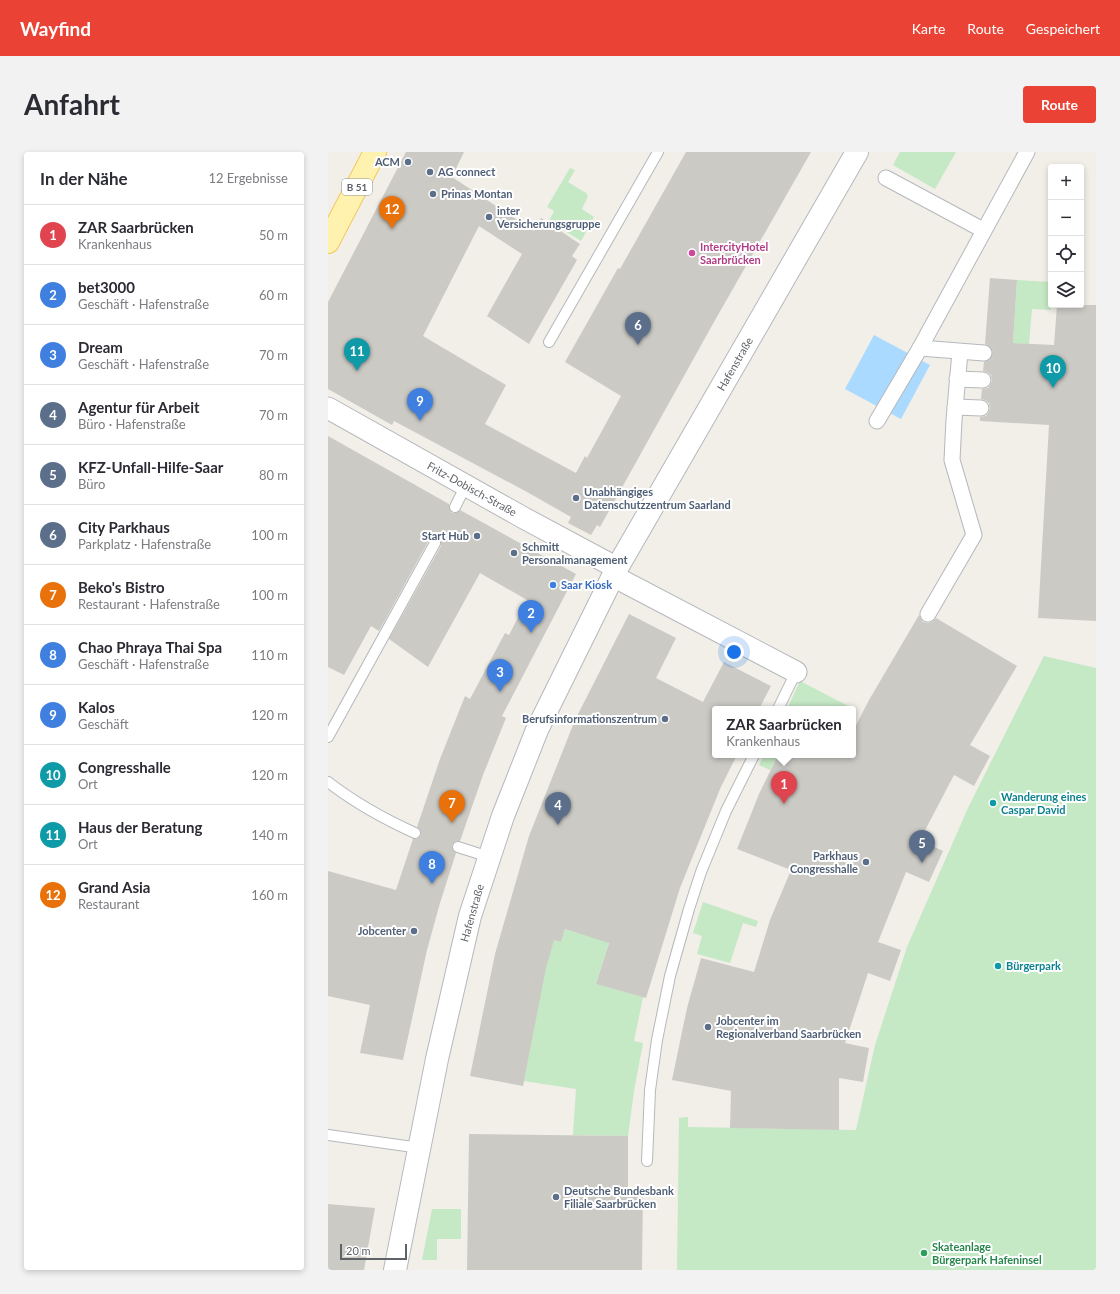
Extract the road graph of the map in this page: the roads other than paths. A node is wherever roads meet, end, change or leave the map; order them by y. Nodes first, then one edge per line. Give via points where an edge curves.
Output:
1 (375, 152) edge
2 (658, 152) edge
3 (857, 152) edge
4 (1027, 152) edge
5 (886, 178) dead end
6 (983, 230) junction
7 (328, 242) edge
8 (549, 342) dead end
9 (920, 348) junction
10 (960, 352) junction
11 (984, 354) tunnel mouth
12 (958, 379) junction
13 (983, 380) dead end
14 (955, 407) junction
15 (328, 408) edge
16 (981, 408) dead end
17 (877, 421) dead end
18 (466, 485) junction
19 (455, 507) dead end
20 (435, 543) dead end
21 (615, 572) junction
22 (928, 614) dead end
23 (796, 672) joint
24 (779, 706) edge
25 (328, 737) edge
26 (752, 758) edge
27 (328, 782) edge
28 (415, 832) dead end
29 (458, 847) dead end
30 (489, 857) junction
31 (328, 1135) edge
32 (420, 1148) junction
33 (647, 1161) dead end
34 (395, 1270) edge

1 - 7 main road, B 51
2 - 8 lane
3 - 21 street, Hafenstraße
4 - 6 street
5 - 6 street
6 - 9 street
9 - 10 street
9 - 17 street
10 - 11 street
10 - 12 street
12 - 13 street
12 - 14 street
14 - 16 street
14 - 22 street via 952,460 974,535
15 - 18 street, Fritz-Dobisch-Straße
18 - 19 lane
18 - 21 street, Fritz-Dobisch-Straße
20 - 25 lane
21 - 23 street
21 - 30 street, Hafenstraße via 537,730
23 - 24 lane
26 - 33 lane via 726,811 701,872 670,976 651,1076
27 - 28 lane via 366,809
29 - 30 lane
30 - 32 street, Hafenstraße via 459,960
31 - 32 lane
32 - 34 street, Hafenstraße

